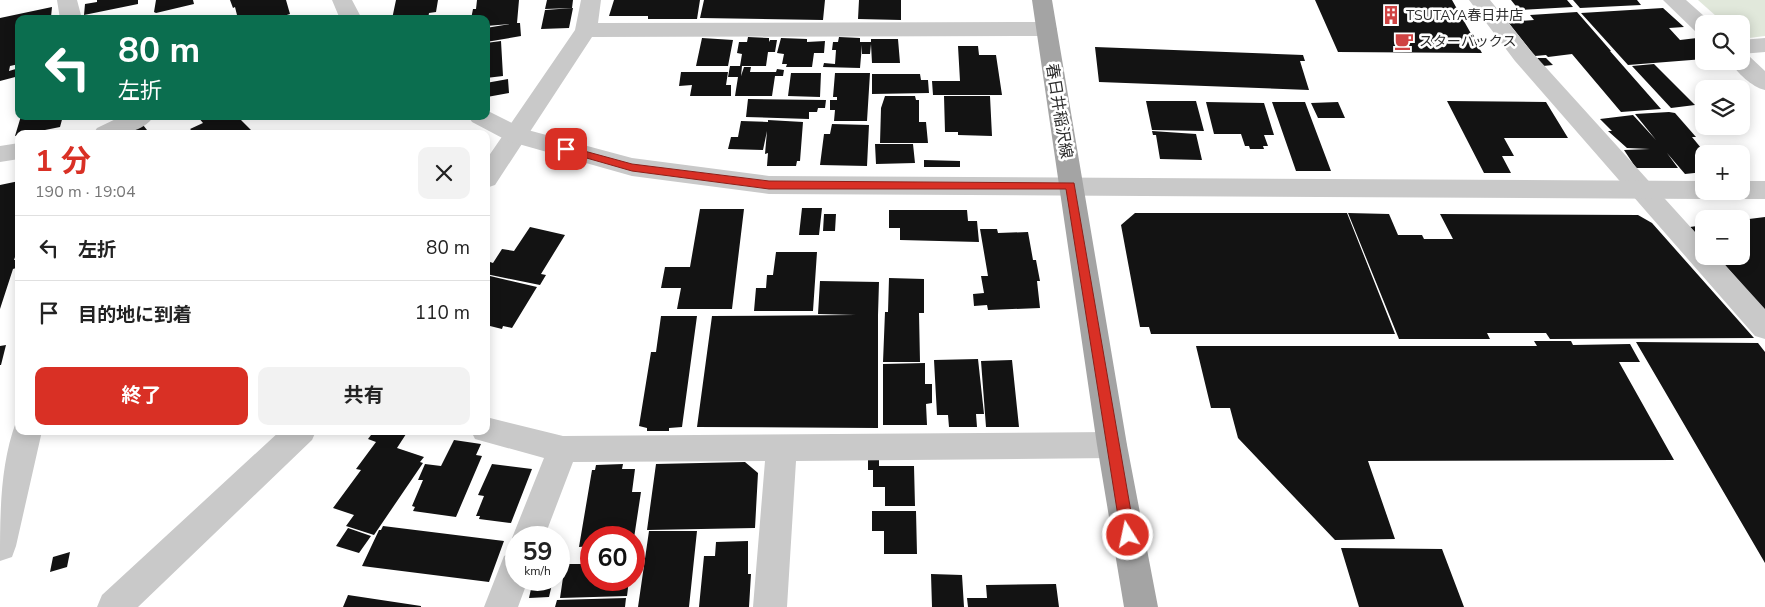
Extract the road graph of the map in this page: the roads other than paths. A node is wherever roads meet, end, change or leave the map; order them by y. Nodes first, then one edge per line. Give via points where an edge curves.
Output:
1 (67, 0) edge
2 (342, 0) edge
3 (591, 0) edge
4 (1042, 0) edge
5 (1478, 0) edge
6 (1673, 0) edge
7 (70, 15) edge
8 (349, 15) edge
9 (1695, 19) edge
10 (1046, 29) junction
11 (586, 30) junction
12 (1765, 45) edge
13 (1750, 47) edge
14 (1750, 69) edge
15 (1765, 83) edge
16 (134, 120) edge
17 (488, 120) edge
18 (112, 130) edge
19 (516, 135) junction
20 (15, 152) edge
21 (0, 154) edge
22 (490, 173) edge
23 (1070, 185) junction
24 (1640, 190) junction
25 (1695, 190) edge
26 (1750, 190) edge
27 (1765, 190) edge
28 (1765, 328) edge
29 (490, 431) edge
30 (26, 435) edge
31 (297, 435) edge
32 (1112, 445) junction
33 (782, 447) junction
34 (562, 449) junction
35 (533, 526) edge
36 (0, 546) edge
37 (507, 591) edge
38 (114, 607) edge
39 (501, 607) edge
40 (770, 607) edge
41 (1141, 607) edge

1 - 7 street
2 - 8 street
3 - 11 street
4 - 10 main road, 春日井稲沢線
5 - 24 street
6 - 9 street
10 - 11 street
10 - 23 main road, 春日井稲沢線
11 - 19 street
12 - 13 street
14 - 15 street
16 - 18 street
17 - 19 street
19 - 22 street
19 - 23 street via 632,168 769,185
20 - 21 street
23 - 24 street
23 - 32 main road, 春日井稲沢線
24 - 25 street
24 - 28 street
26 - 27 street
29 - 34 street
30 - 36 street
31 - 38 street
32 - 33 street
32 - 41 main road, 春日井稲沢線
33 - 34 street
33 - 40 street
34 - 35 street
37 - 39 street

